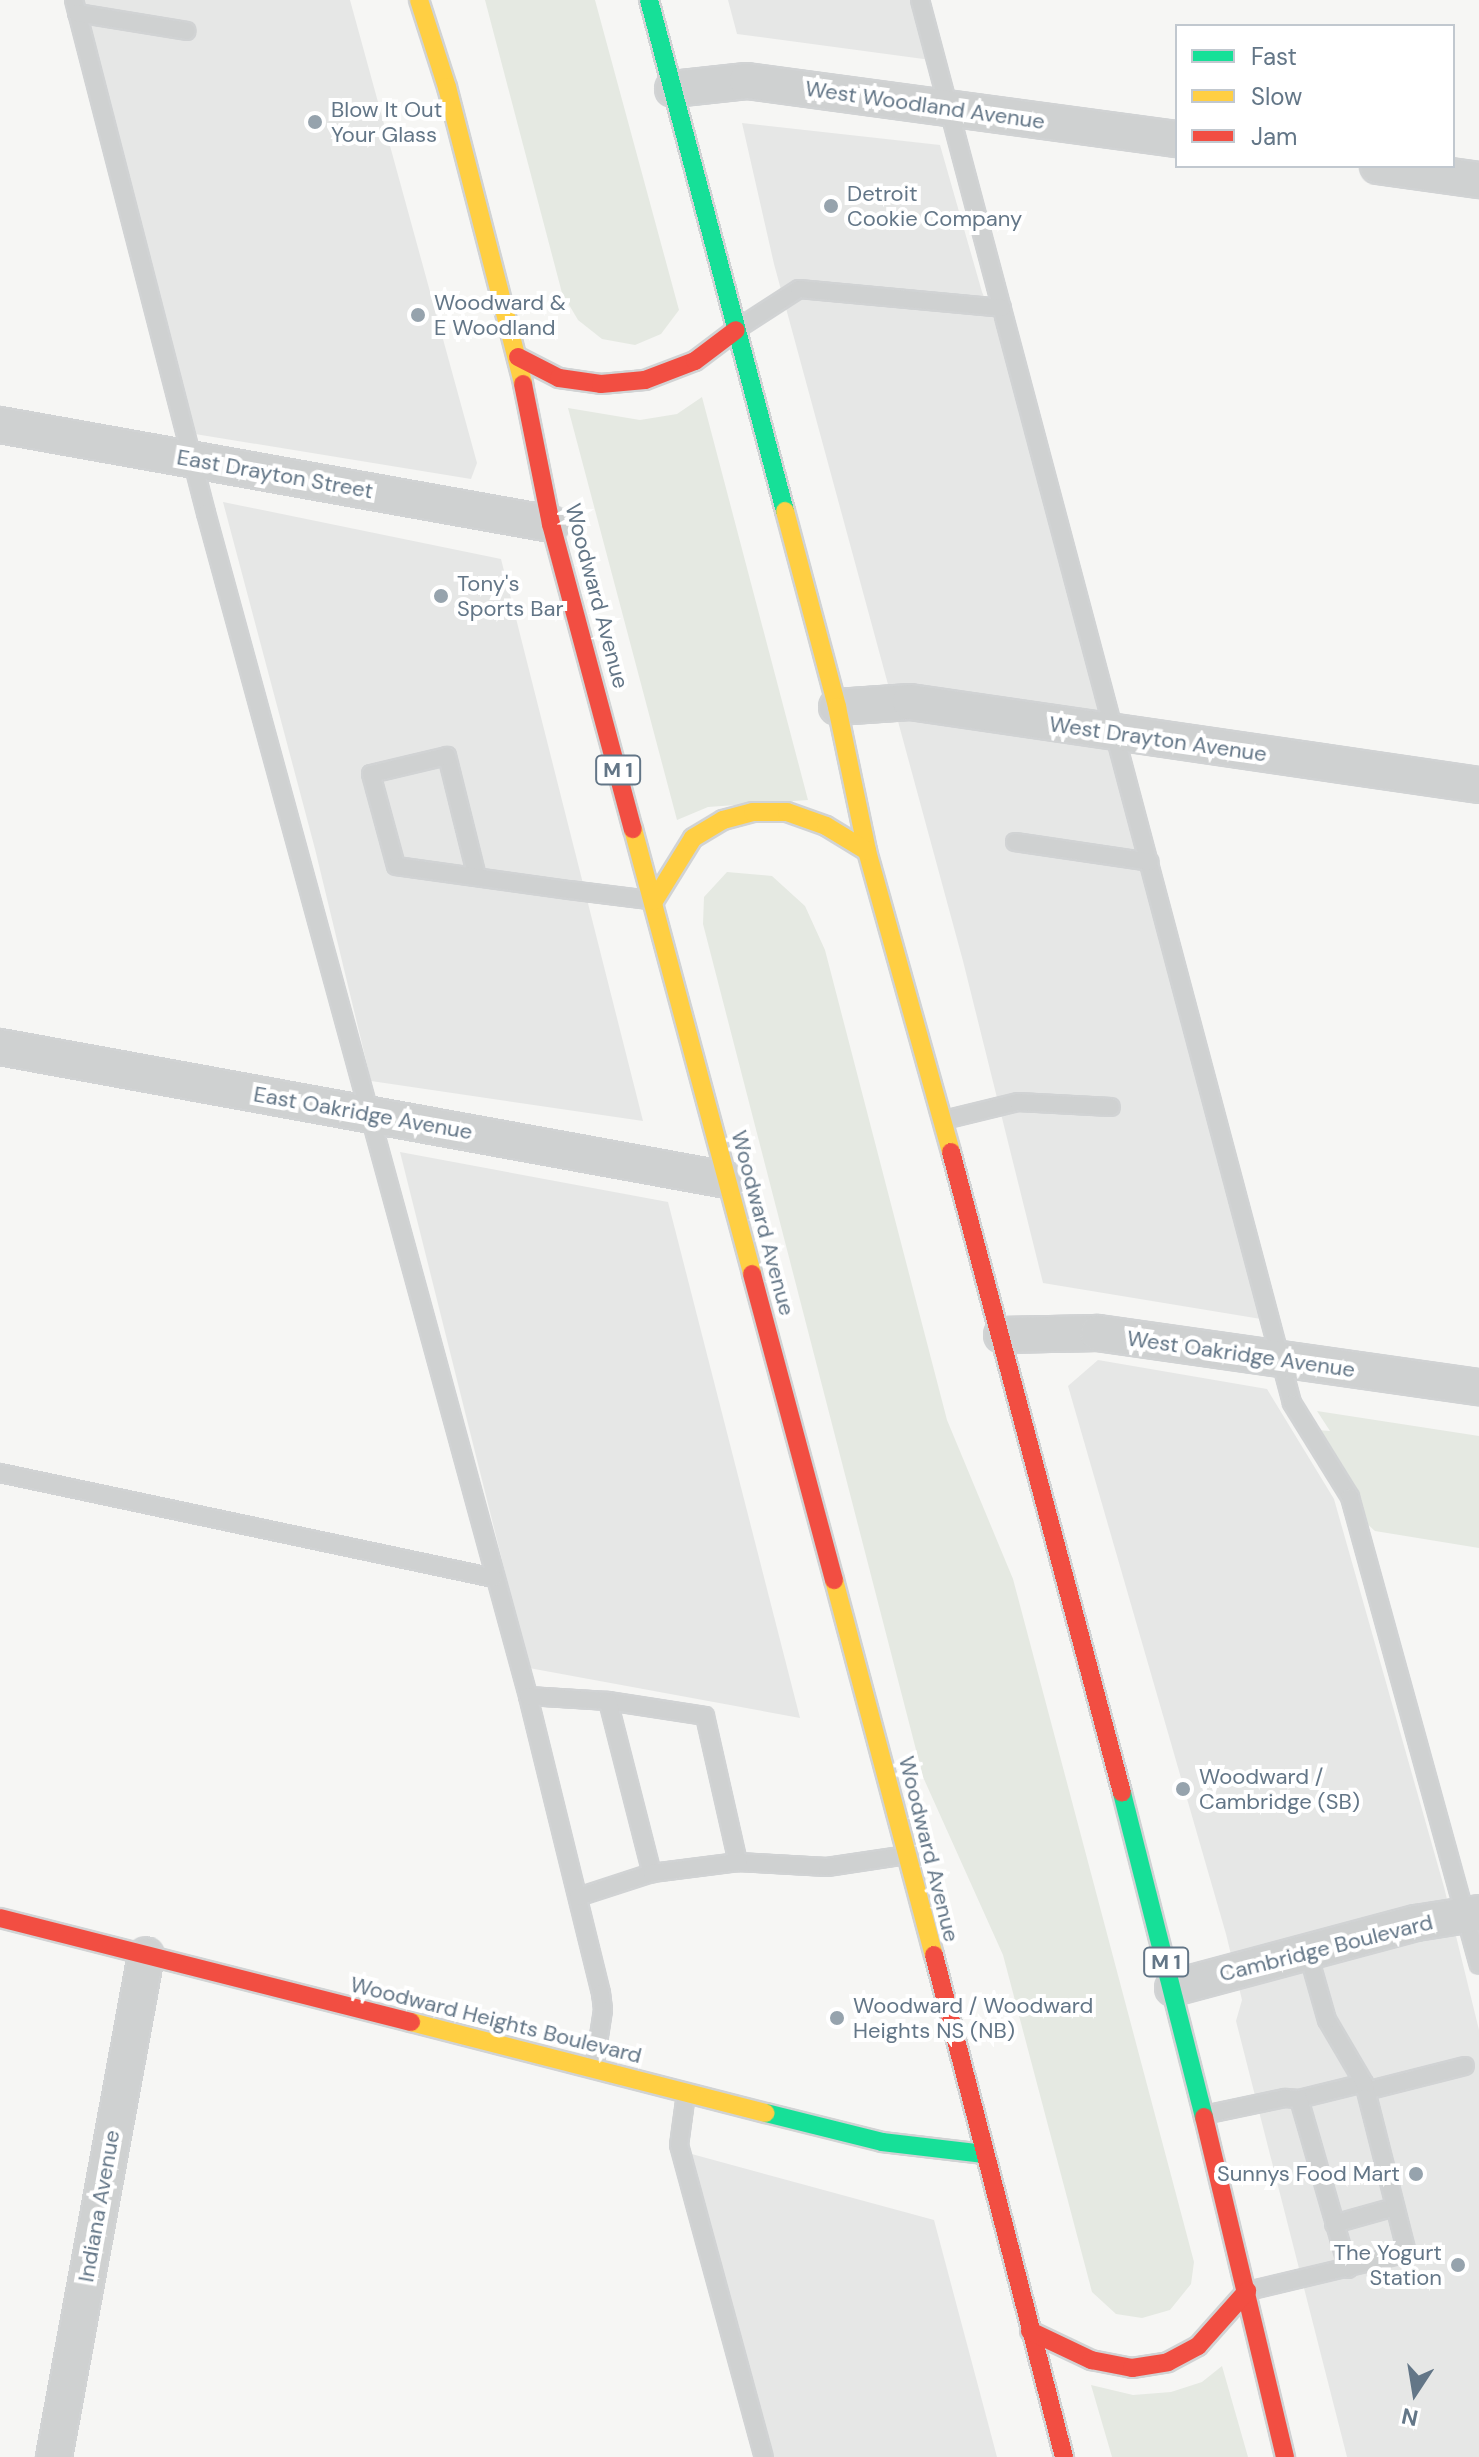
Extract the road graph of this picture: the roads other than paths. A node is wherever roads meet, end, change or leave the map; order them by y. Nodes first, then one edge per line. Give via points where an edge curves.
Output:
1 (419, 0) edge
2 (649, 0) edge
3 (920, 0) edge
4 (75, 7) edge
5 (187, 31) dead end
6 (673, 89) junction
7 (949, 108) junction
8 (1175, 139) edge
9 (1392, 168) edge
10 (1479, 180) edge
11 (1002, 308) junction
12 (736, 330) junction
13 (518, 357) junction
14 (0, 425) edge
15 (192, 459) junction
16 (551, 524) junction
17 (837, 707) junction
18 (1116, 733) junction
19 (1479, 785) edge
20 (1015, 842) dead end
21 (867, 851) junction
22 (1150, 862) junction
23 (477, 877) junction
24 (654, 901) junction
25 (0, 1047) edge
26 (1111, 1107) dead end
27 (372, 1115) junction
28 (942, 1120) junction
29 (727, 1180) junction
30 (1002, 1335) junction
31 (1280, 1360) junction
32 (1479, 1387) edge
33 (0, 1473) edge
34 (494, 1578) junction
35 (528, 1696) junction
36 (608, 1701) junction
37 (908, 1855) junction
38 (738, 1862) junction
39 (652, 1873) junction
40 (578, 1897) junction
41 (1472, 1914) edge
42 (0, 1918) edge
43 (1307, 1950) junction
44 (146, 1955) junction
45 (1479, 1965) edge
46 (1173, 1988) junction
47 (1465, 2066) dead end
48 (594, 2070) junction
49 (1365, 2087) junction
50 (686, 2093) junction
51 (1299, 2099) junction
52 (1204, 2115) junction
53 (984, 2154) junction
54 (1395, 2207) junction
55 (1334, 2224) junction
56 (1348, 2269) junction
57 (1247, 2291) junction
58 (1030, 2331) junction
59 (54, 2457) edge
60 (764, 2457) edge
61 (1064, 2457) edge
62 (1285, 2457) edge

1 - 13 main road, Woodward Avenue / M 1
2 - 6 main road, M 1
3 - 7 lane
4 - 5 lane
4 - 15 lane
6 - 7 street, West Woodland Avenue via 747,81
6 - 12 main road, M 1
7 - 8 street, West Woodland Avenue
7 - 11 lane
9 - 10 street
11 - 12 lane via 799,289
11 - 18 lane
12 - 13 main road via 695,361 645,380 601,384 559,378
12 - 17 main road, M 1
13 - 16 main road, Woodward Avenue / M 1
14 - 15 street, East Drayton Street
15 - 16 street, East Drayton Street
15 - 27 lane
16 - 24 main road, Woodward Avenue / M 1
17 - 18 street, West Drayton Avenue via 910,702
17 - 21 main road, M 1
18 - 19 street, West Drayton Avenue
18 - 22 lane
20 - 22 lane
21 - 24 main road via 826,826 787,812 753,812 723,820 693,838
21 - 28 main road, M 1
22 - 31 lane
23 - 23 lane via 396,866 371,774 447,756
23 - 24 lane
24 - 29 main road, Woodward Avenue / M 1
25 - 27 street, East Oakridge Avenue
26 - 28 lane via 1018,1102
27 - 29 street, East Oakridge Avenue
27 - 34 lane
28 - 30 main road, M 1
29 - 37 main road, Woodward Avenue / M 1
30 - 31 street, West Oakridge Avenue via 1098,1333
30 - 46 main road, M 1
31 - 32 street, West Oakridge Avenue
31 - 41 lane via 1292,1403 1350,1497
33 - 34 lane
34 - 35 lane
35 - 36 lane
35 - 40 lane
36 - 38 lane via 705,1716
36 - 39 lane
37 - 38 lane via 827,1867
37 - 53 main road, Woodward Avenue / M 1
38 - 39 lane
39 - 40 lane
40 - 48 lane via 603,2010
41 - 43 street, Cambridge Boulevard
41 - 45 lane
42 - 44 main road, Woodward Heights Boulevard
43 - 46 street, Cambridge Boulevard
43 - 49 lane via 1327,2020
44 - 48 main road, Woodward Heights Boulevard
44 - 59 street, Indiana Avenue
46 - 52 main road, M 1
47 - 49 lane
48 - 50 main road, Woodward Heights Boulevard
49 - 51 lane
49 - 54 lane
50 - 53 main road, Woodward Heights Boulevard via 882,2142
50 - 60 lane via 679,2145
51 - 52 lane
51 - 55 lane
52 - 57 main road, M 1
53 - 58 main road, Woodward Avenue / M 1
54 - 55 lane
54 - 56 lane via 1407,2253
55 - 56 lane
56 - 57 lane
57 - 58 main road via 1198,2346 1168,2362 1132,2368 1091,2360
57 - 62 main road, M 1
58 - 61 main road, Woodward Avenue / M 1

